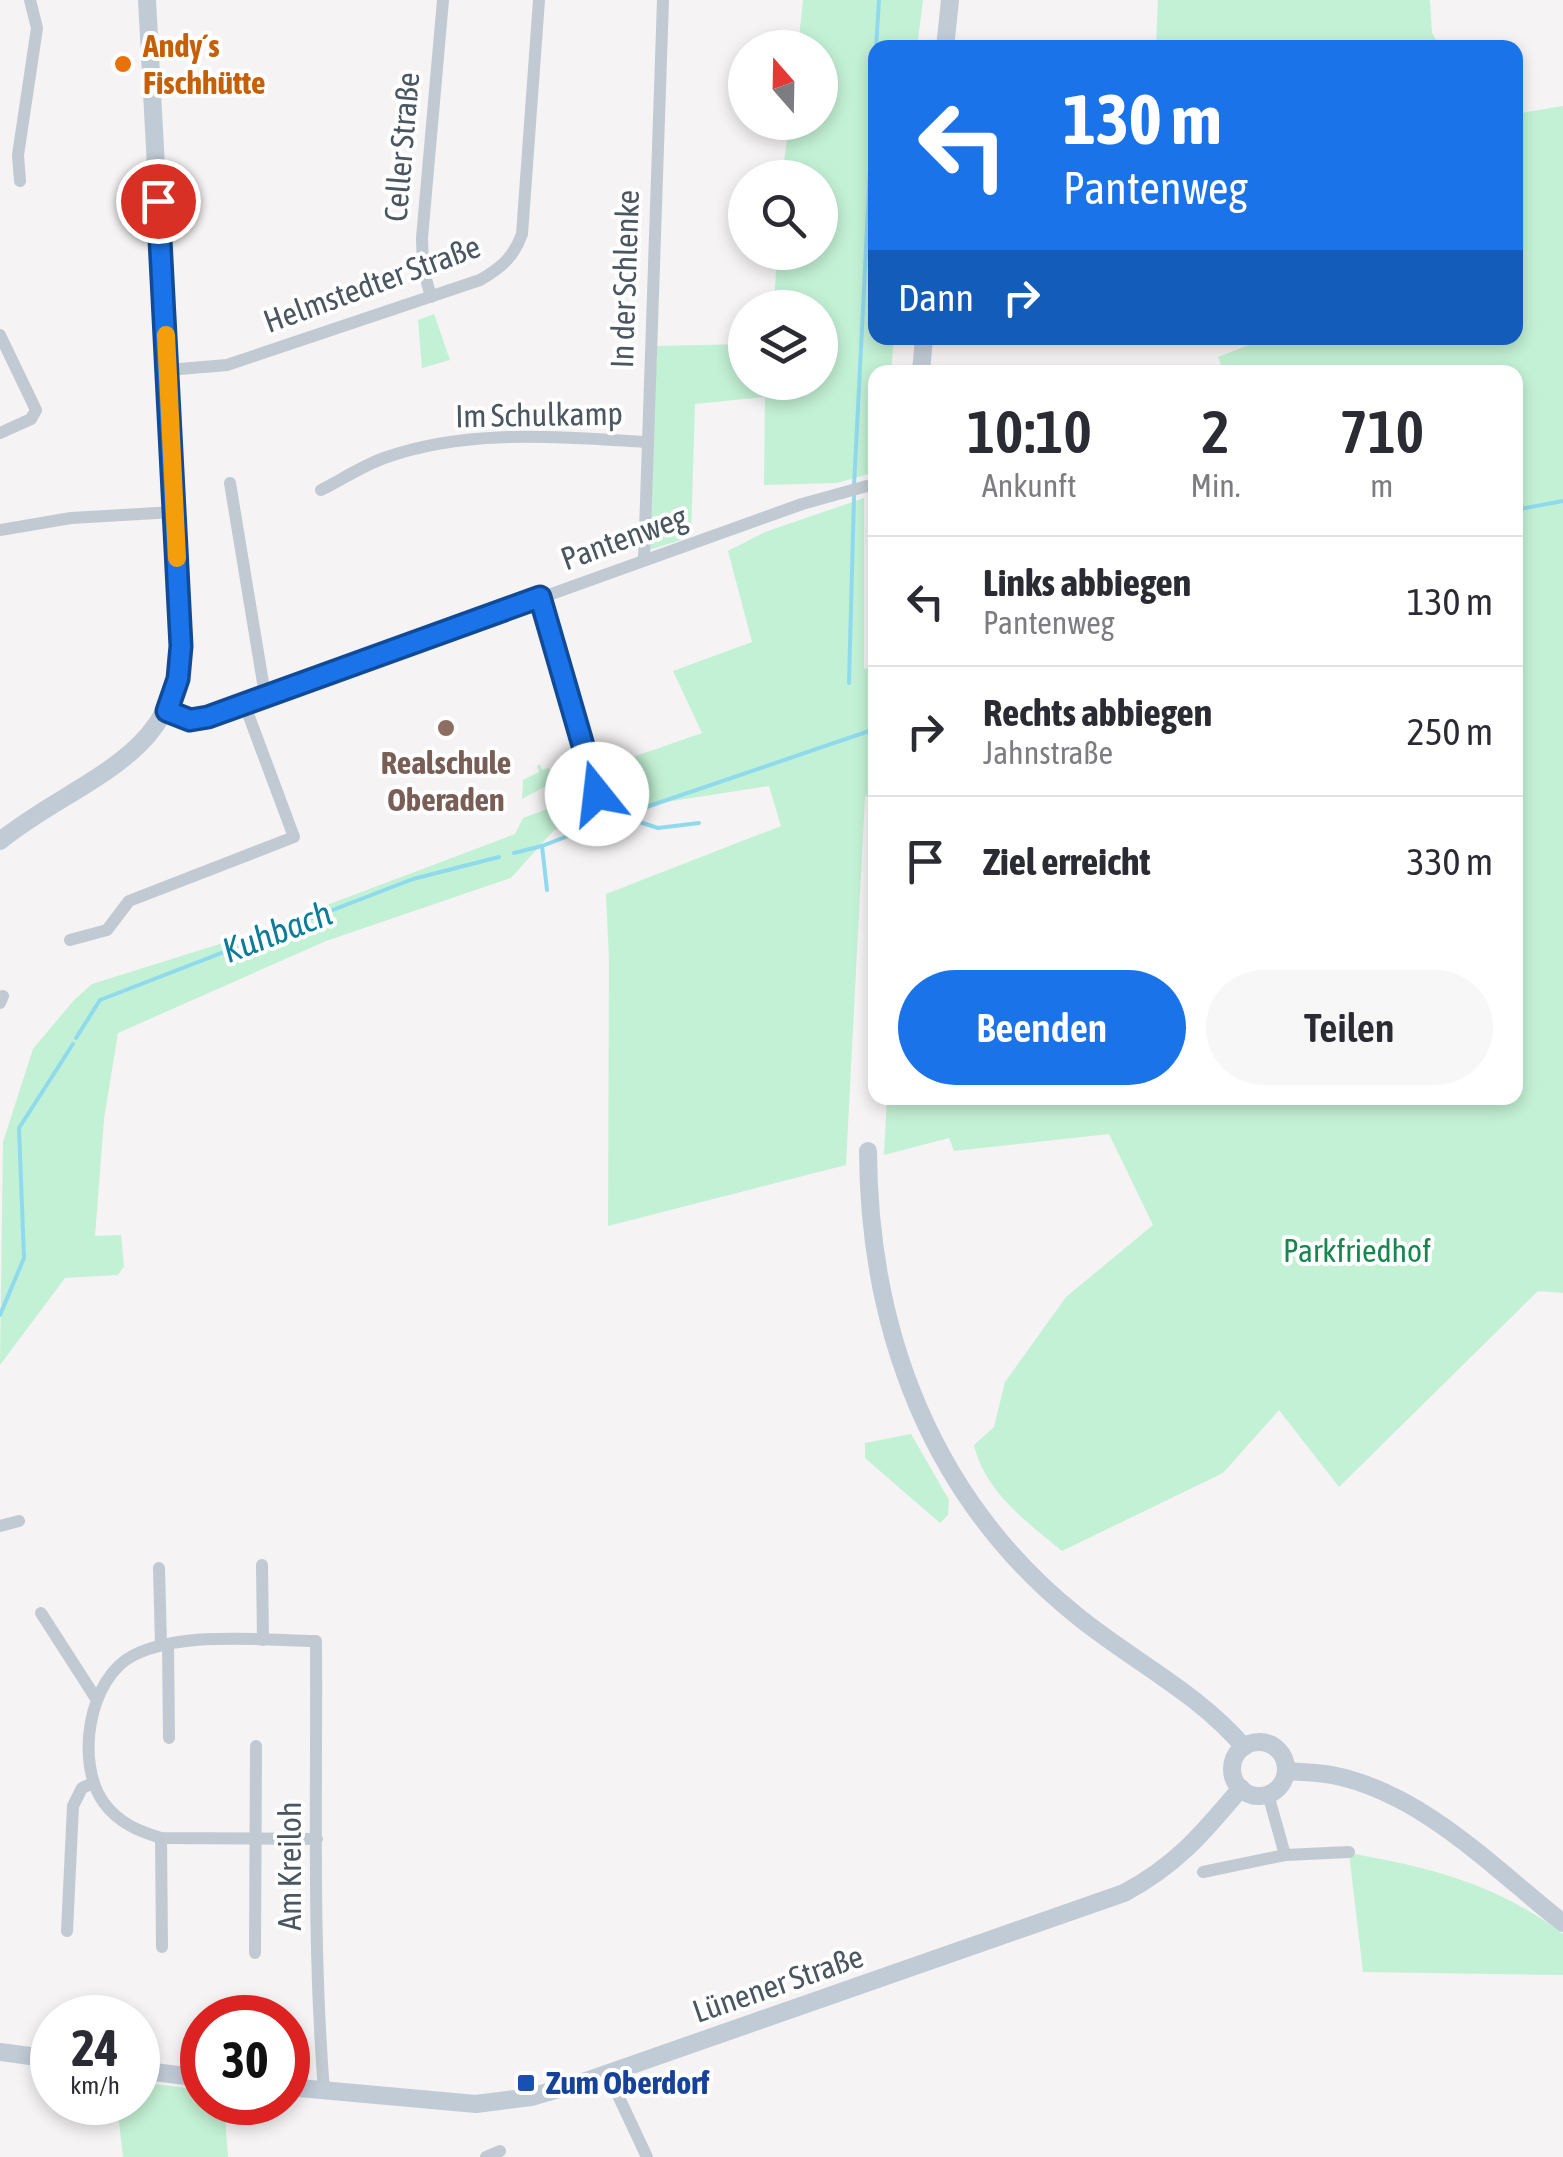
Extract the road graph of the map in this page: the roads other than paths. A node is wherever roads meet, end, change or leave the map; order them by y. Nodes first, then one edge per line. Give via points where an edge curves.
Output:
1 (30, 0) edge
2 (147, 0) edge
3 (443, 0) edge
4 (539, 0) edge
5 (663, 0) edge
6 (950, 0) edge
7 (946, 40) edge
8 (20, 181) dead end
9 (431, 297) junction
10 (0, 335) edge
11 (168, 370) junction
12 (0, 432) edge
13 (648, 442) junction
14 (230, 483) dead end
15 (868, 487) edge
16 (321, 490) dead end
17 (174, 512) junction
18 (0, 530) edge
19 (644, 560) junction
20 (540, 597) junction
21 (265, 695) junction
22 (244, 703) junction
23 (167, 711) junction
24 (597, 794) dead end
25 (0, 842) edge
26 (70, 940) dead end
27 (868, 1150) dead end
28 (19, 1521) dead end
29 (0, 1526) edge
30 (262, 1564) dead end
31 (159, 1568) dead end
32 (41, 1613) dead end
33 (262, 1640) junction
34 (165, 1645) junction
35 (95, 1697) junction
36 (170, 1738) dead end
37 (256, 1746) dead end
38 (1244, 1746) junction
39 (1286, 1771) junction
40 (93, 1782) junction
41 (1241, 1788) junction
42 (1268, 1794) junction
43 (161, 1838) junction
44 (256, 1839) junction
45 (317, 1839) junction
46 (1348, 1852) dead end
47 (1285, 1855) junction
48 (1203, 1872) dead end
49 (1563, 1924) edge
50 (67, 1931) dead end
51 (162, 1947) dead end
52 (255, 1953) dead end
53 (0, 2052) edge
54 (30, 2056) edge
55 (608, 2074) junction
56 (310, 2089) edge
57 (324, 2090) junction
58 (500, 2152) dead end
59 (486, 2157) edge
60 (647, 2157) edge

1 - 8 street via 38,28
2 - 11 main road
3 - 9 street, Celler Straße via 424,219 423,268
4 - 9 street, Helmstedter Straße via 518,246 480,280
5 - 13 street, In der Schlenke
6 - 7 main road
9 - 11 street, Helmstedter Straße via 227,364
10 - 12 street via 36,410
11 - 17 main road
13 - 16 street, Im Schulkamp via 460,440 382,459
13 - 19 street, In der Schlenke
14 - 21 street
15 - 19 street, Pantenweg
17 - 18 street
17 - 23 main road via 181,661
19 - 20 street, Pantenweg
20 - 21 street, Pantenweg
20 - 24 street
21 - 22 street, Pantenweg
22 - 23 street, Pantenweg via 201,719
22 - 26 street via 294,837 129,902 107,930
23 - 25 main road via 123,760
27 - 38 main road via 881,1294 912,1392 956,1480 996,1536 1049,1592
28 - 29 street
30 - 33 street
31 - 34 street
32 - 35 street
33 - 34 street
33 - 45 street, Am Kreiloh via 316,1640
34 - 35 street via 117,1666
34 - 36 street
35 - 40 street
37 - 44 street
38 - 39 main road via 1274,1746
38 - 41 main road via 1232,1766
39 - 42 main road
39 - 49 main road via 1329,1774 1394,1796
40 - 43 street via 120,1820
40 - 50 street via 73,1806
41 - 42 main road
41 - 55 main road, Lünener Straße via 1170,1866 1124,1893
42 - 47 street
43 - 44 street
43 - 51 street
44 - 45 street
44 - 52 street
45 - 57 street, Am Kreiloh
46 - 47 street
47 - 48 street
53 - 54 main road
55 - 57 main road, Lünener Straße via 531,2097 476,2104
55 - 60 street
56 - 57 main road, Lünener Straße
58 - 59 street

